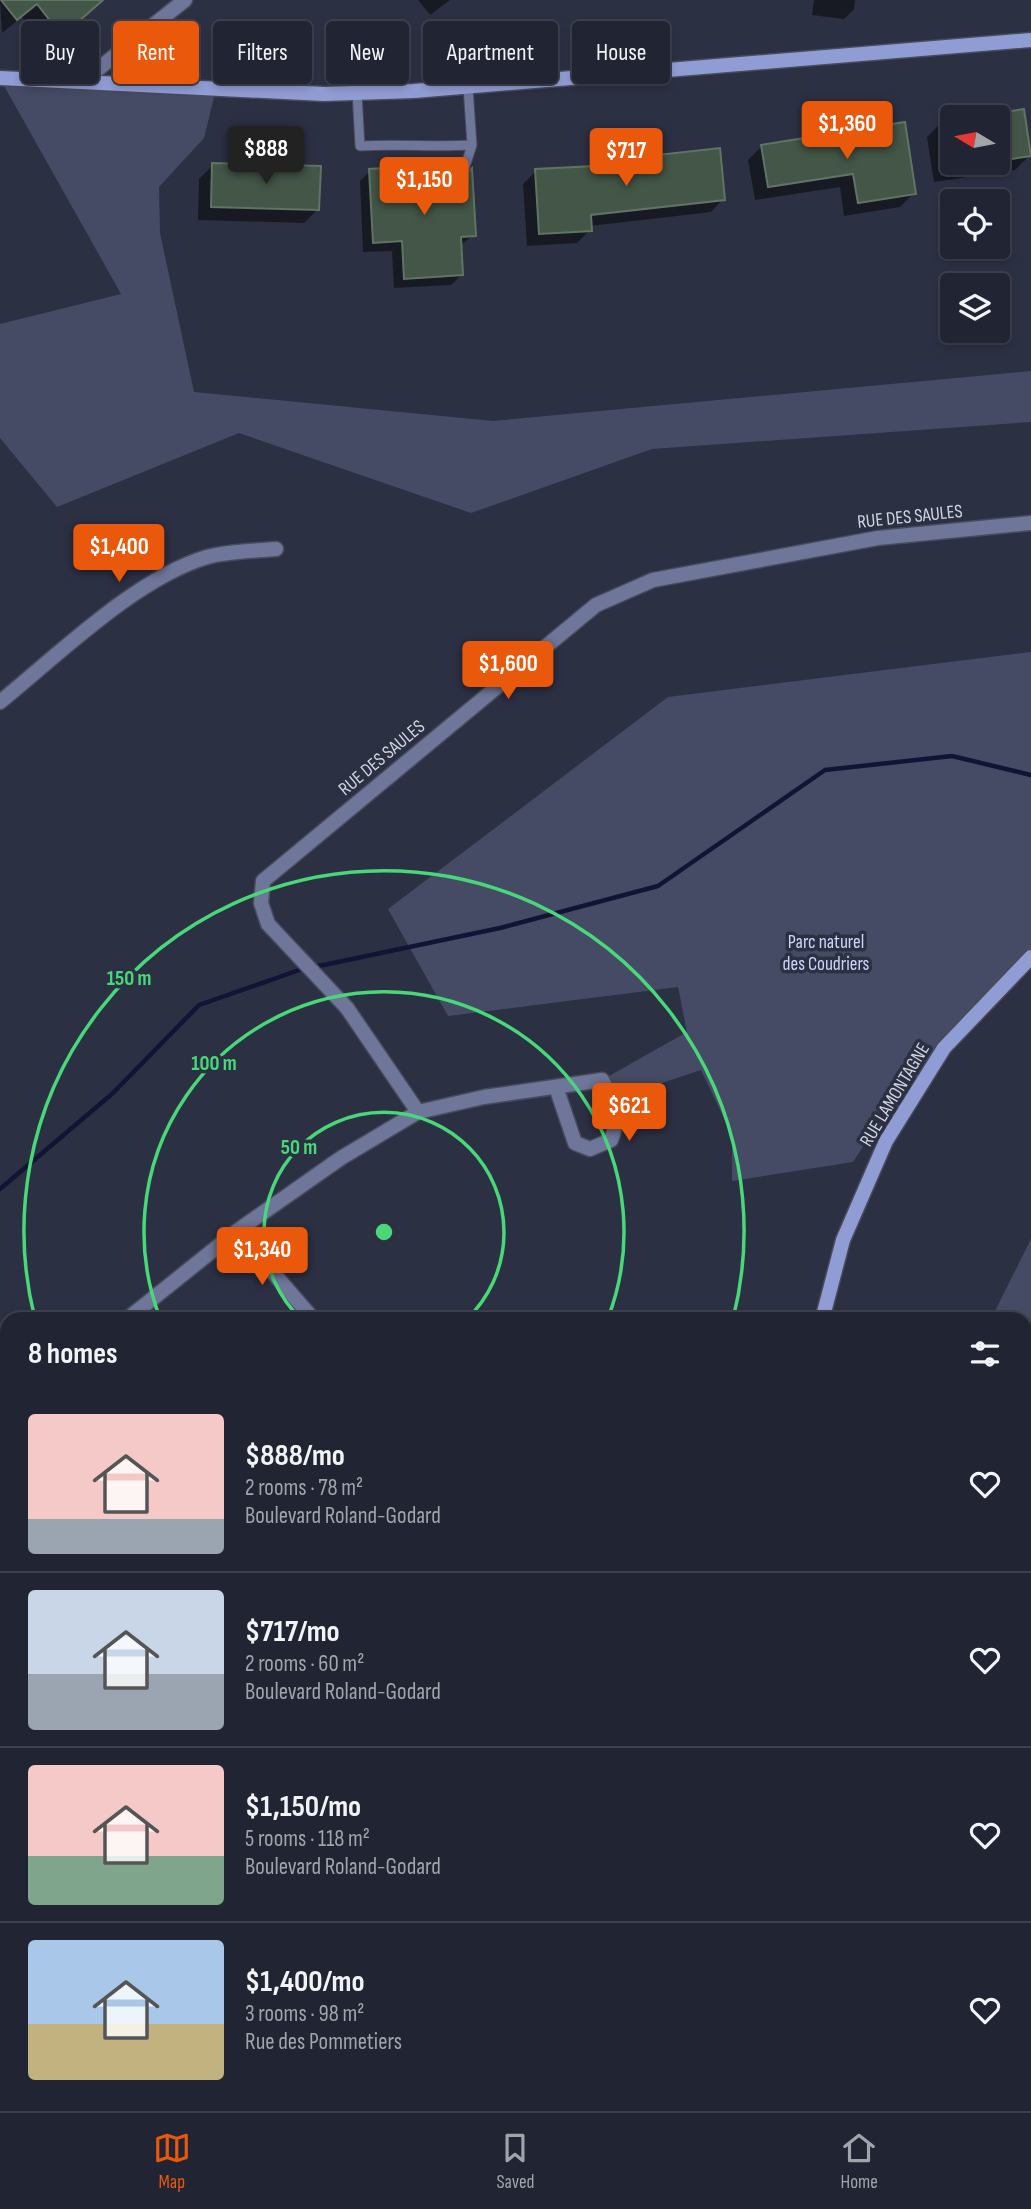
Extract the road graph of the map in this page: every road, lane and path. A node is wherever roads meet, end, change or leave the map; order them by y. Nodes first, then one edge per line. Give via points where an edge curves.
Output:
1 (185, 0) edge
2 (1031, 40) edge
3 (99, 68) edge
4 (0, 78) edge
5 (21, 79) edge
6 (99, 82) edge
7 (468, 87) junction
8 (357, 93) junction
9 (472, 145) junction
10 (465, 167) dead end
11 (1031, 523) edge
12 (276, 549) dead end
13 (0, 702) edge
14 (1031, 957) edge
15 (556, 1087) junction
16 (418, 1112) junction
17 (237, 1231) junction
18 (136, 1312) edge
19 (307, 1312) edge
20 (824, 1312) edge

1 - 3 street
2 - 7 street
4 - 5 street
6 - 8 street
7 - 8 street
7 - 9 lane
8 - 9 lane via 360,146
9 - 10 lane
11 - 16 street, RUE DES SAULES via 851,543 653,580 596,605 263,881 261,903 268,924 347,1009
12 - 13 street via 208,557 169,572
14 - 20 street, RUE LAMONTAGNE via 944,1048 886,1141 843,1240
15 - 15 street via 575,1143 590,1149 611,1140 619,1120 602,1080
15 - 16 street
16 - 17 street via 341,1158
17 - 18 street
17 - 19 street

